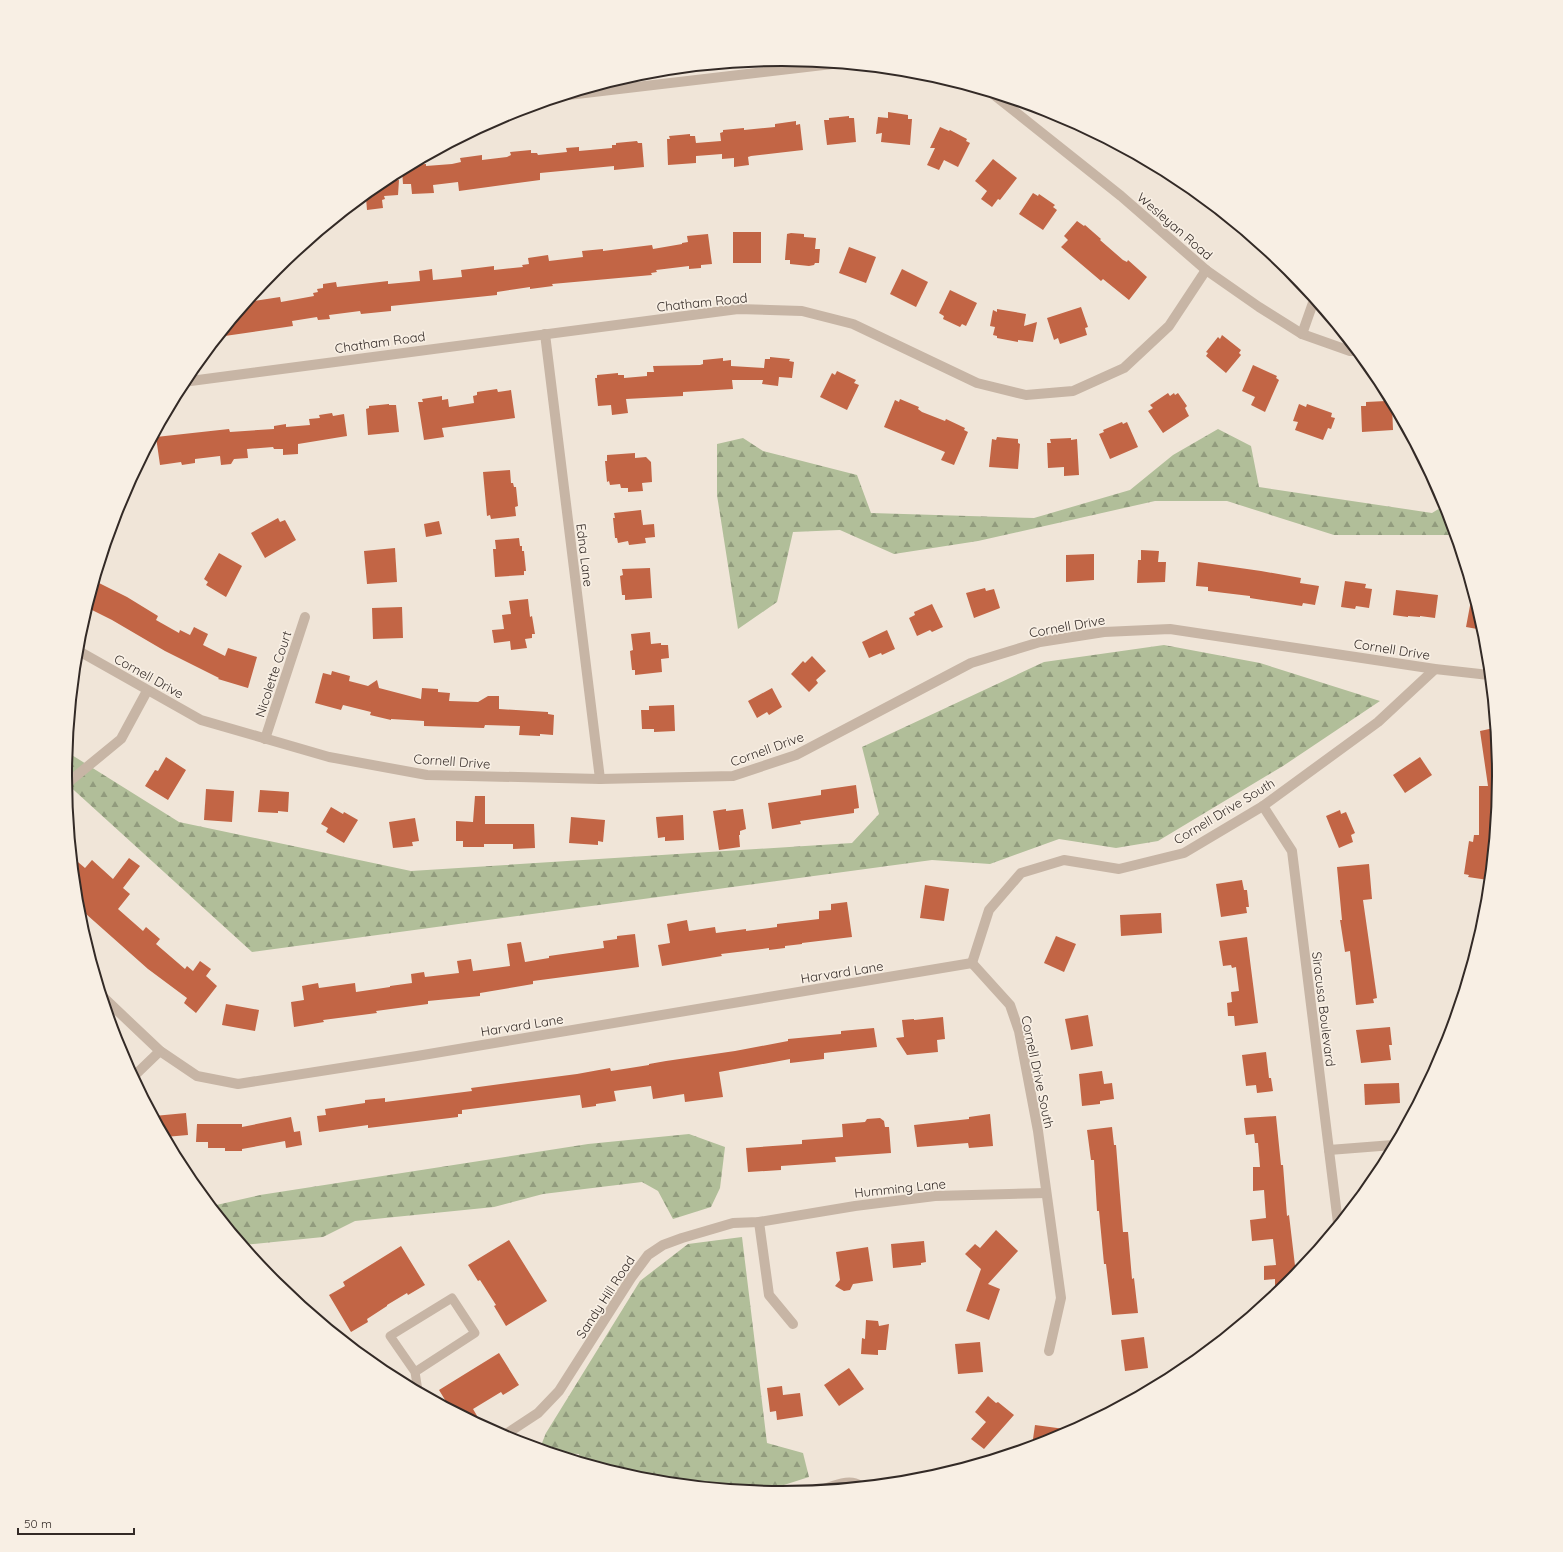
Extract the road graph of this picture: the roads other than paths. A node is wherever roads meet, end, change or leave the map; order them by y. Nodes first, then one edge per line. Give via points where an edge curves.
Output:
1 (806, 67) edge
2 (590, 92) edge
3 (1003, 102) edge
4 (1206, 270) junction
5 (1312, 305) edge
6 (545, 334) junction
7 (1302, 334) junction
8 (1350, 351) edge
9 (192, 381) edge
10 (305, 617) dead end
11 (83, 653) edge
12 (1435, 669) junction
13 (1484, 674) edge
14 (147, 690) junction
15 (265, 739) junction
16 (600, 779) junction
17 (72, 781) edge
18 (1263, 806) junction
19 (972, 963) junction
20 (108, 1002) edge
21 (160, 1051) junction
22 (137, 1073) edge
23 (1387, 1145) edge
24 (1329, 1150) junction
25 (1046, 1193) junction
26 (1337, 1217) edge
27 (759, 1222) junction
28 (793, 1324) dead end
29 (1049, 1351) dead end
30 (415, 1372) junction
31 (417, 1385) edge
32 (510, 1432) edge

1 - 2 street
3 - 4 street, Wesleyan Road via 1121,196
4 - 6 street, Chatham Road via 1169,326 1124,368 1073,391 1026,395 977,383 853,324 802,311 738,309
4 - 7 street, Wesleyan Road
5 - 7 street
6 - 9 street, Chatham Road
6 - 16 street, Edna Lane
7 - 8 street, Wesleyan Road
10 - 15 street, Nicolette Court
11 - 14 street, Cornell Drive
12 - 13 street, Cornell Drive
12 - 16 street, Cornell Drive via 1170,628 1104,632 1040,642 971,663 796,755 733,776
12 - 18 street, Cornell Drive South via 1378,722
14 - 15 street, Cornell Drive via 201,720
14 - 17 street via 121,739
15 - 16 street, Cornell Drive via 329,757 426,775
18 - 19 street, Cornell Drive South via 1184,853 1119,869 1064,860 1021,873 989,910
18 - 24 street, Siracusa Boulevard via 1292,851
19 - 21 street, Harvard Lane via 238,1084 197,1076
19 - 25 street, Cornell Drive South via 1010,1005 1019,1032 1038,1131
20 - 21 street, Harvard Lane
21 - 22 street
23 - 24 street
24 - 26 street, Siracusa Boulevard
25 - 27 street, Humming Lane via 935,1196
25 - 29 street, Cornell Drive South via 1061,1298
27 - 28 street via 769,1295
27 - 32 street, Sandy Hill Road via 734,1223 682,1238 663,1245 648,1255 559,1391 538,1414
30 - 30 lane via 475,1333 452,1298 390,1336
30 - 31 lane

